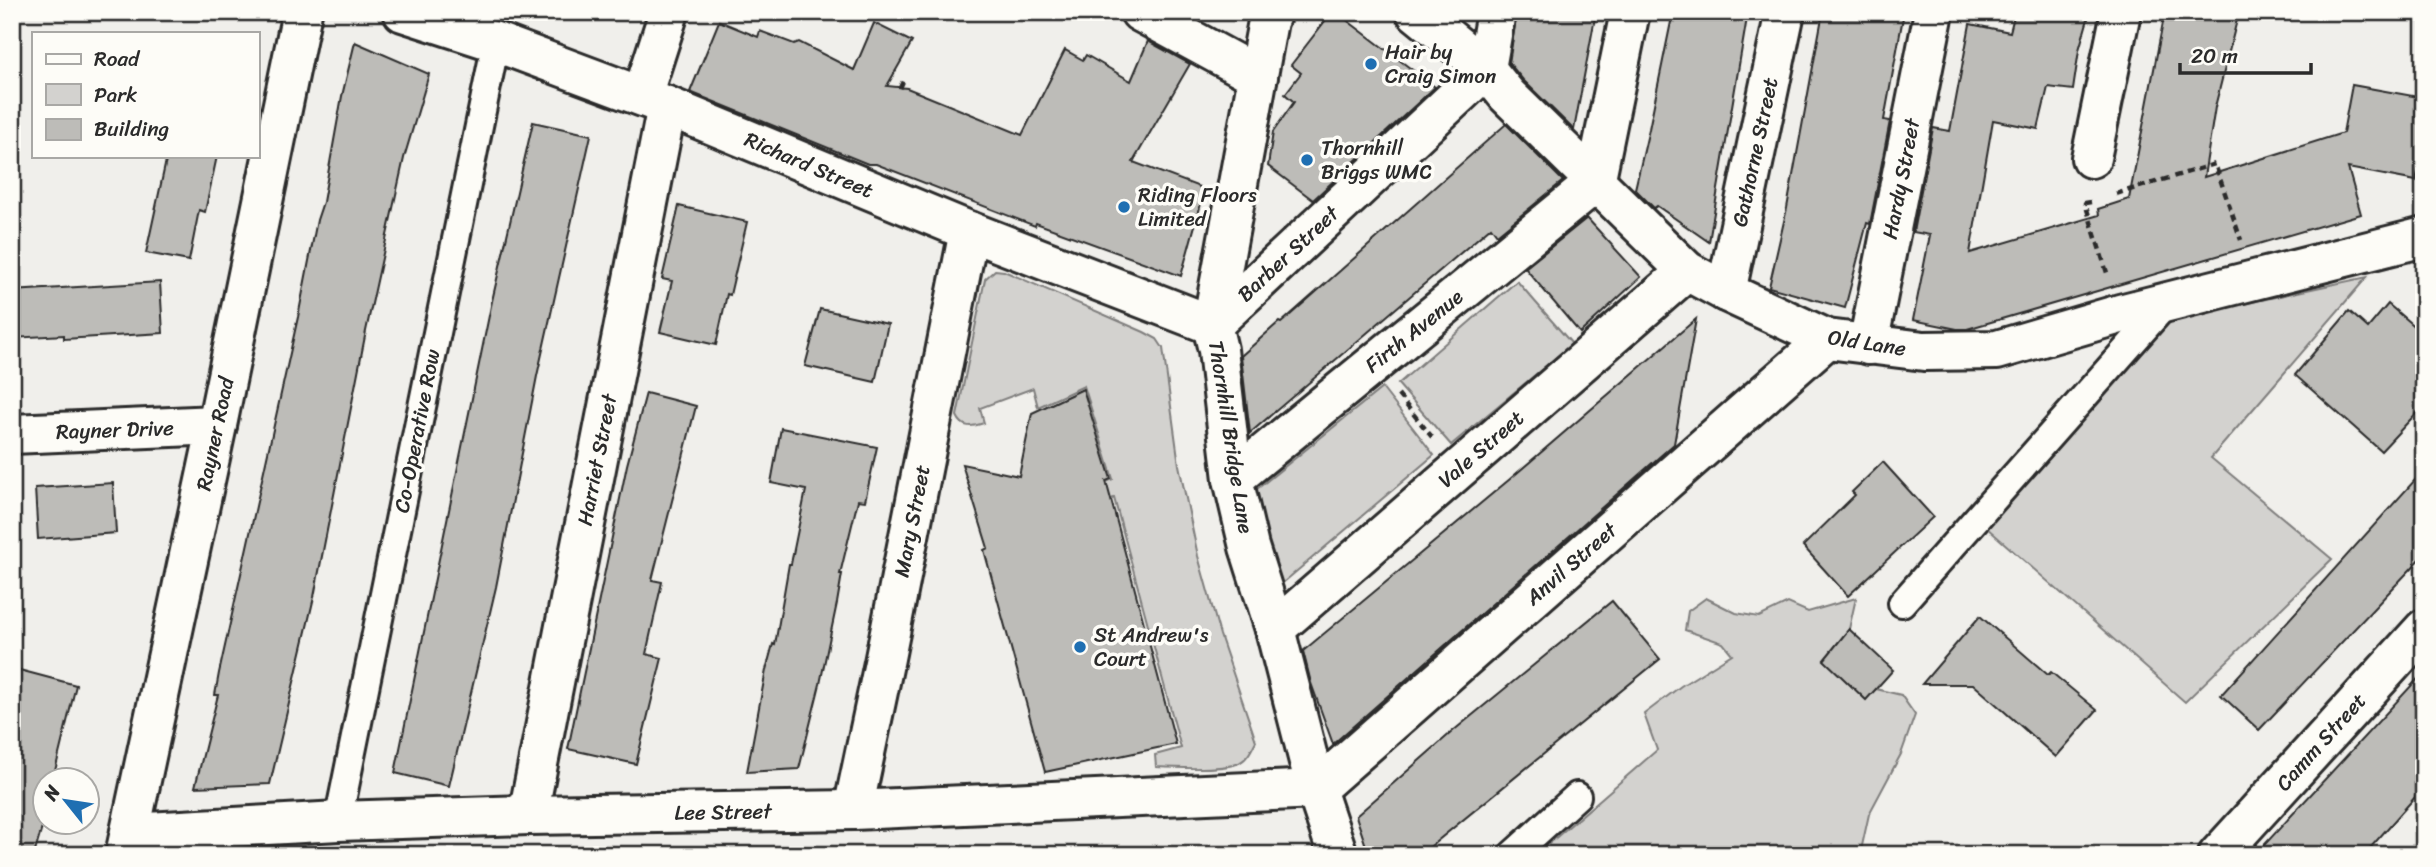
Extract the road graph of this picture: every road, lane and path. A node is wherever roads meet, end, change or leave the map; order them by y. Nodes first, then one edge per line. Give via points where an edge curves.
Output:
1 (302, 12) edge
2 (403, 12) edge
3 (669, 12) edge
4 (1140, 12) edge
5 (1272, 12) edge
6 (1416, 12) edge
7 (1496, 12) edge
8 (1630, 12) edge
9 (1785, 12) edge
10 (1934, 12) edge
11 (2121, 12) edge
12 (496, 41) junction
13 (1486, 69) junction
14 (1258, 76) junction
15 (904, 79) dead end
16 (900, 88) dead end
17 (655, 101) junction
18 (2091, 158) dead end
19 (1595, 183) junction
20 (2111, 195) dead end
21 (2098, 199) dead end
22 (969, 231) junction
23 (2424, 237) edge
24 (1687, 271) junction
25 (2255, 280) junction
26 (1726, 292) junction
27 (2168, 302) junction
28 (2119, 314) junction
29 (1212, 325) junction
30 (1827, 339) junction
31 (1868, 345) junction
32 (1373, 365) junction
33 (217, 425) junction
34 (12, 434) edge
35 (1458, 469) junction
36 (1233, 479) junction
37 (1902, 603) dead end
38 (1275, 629) junction
39 (2422, 636) edge
40 (1316, 789) junction
41 (1577, 796) dead end
42 (853, 810) junction
43 (528, 815) junction
44 (338, 821) junction
45 (127, 844) edge
46 (1338, 855) edge
47 (1513, 855) edge
48 (2218, 855) edge

1 - 33 street, Rayner Road
2 - 12 street, Richard Street
3 - 17 street, Harriet Street
4 - 14 street
5 - 14 street, Thornhill Bridge Lane
6 - 13 street, Old Lane
7 - 13 street
8 - 19 street
9 - 26 street, Gathorne Street
10 - 31 street, Hardy Street
11 - 18 street
12 - 17 street, Richard Street
12 - 44 lane, Co-Operative Row
13 - 19 street, Old Lane
13 - 29 street, Barber Street
14 - 29 street, Thornhill Bridge Lane
15 - 16 path
17 - 22 street, Richard Street
17 - 43 street, Harriet Street
19 - 24 street, Old Lane
19 - 32 street, Firth Avenue
20 - 25 path via 2215,164
21 - 28 path via 2085,203
22 - 29 street, Richard Street
22 - 42 street, Mary Street via 895,659
23 - 25 street, Old Lane
24 - 26 street, Old Lane
24 - 35 street, Vale Street
25 - 27 street, Old Lane
26 - 30 street, Old Lane
27 - 28 street, Old Lane
27 - 37 lane
28 - 31 street, Old Lane via 1997,350 1924,351
29 - 36 street, Thornhill Bridge Lane
30 - 31 street, Old Lane
30 - 40 street, Anvil Street
32 - 35 path
32 - 36 street, Firth Avenue
33 - 34 street, Rayner Drive
33 - 45 street, Rayner Road
35 - 38 street, Vale Street
36 - 38 street, Thornhill Bridge Lane
38 - 40 street, Thornhill Bridge Lane
39 - 48 street, Camm Street
40 - 42 street, Lee Street
40 - 46 street, Thornhill Bridge Lane
41 - 47 lane
42 - 43 street, Lee Street
43 - 44 street, Lee Street
44 - 45 street, Lee Street

